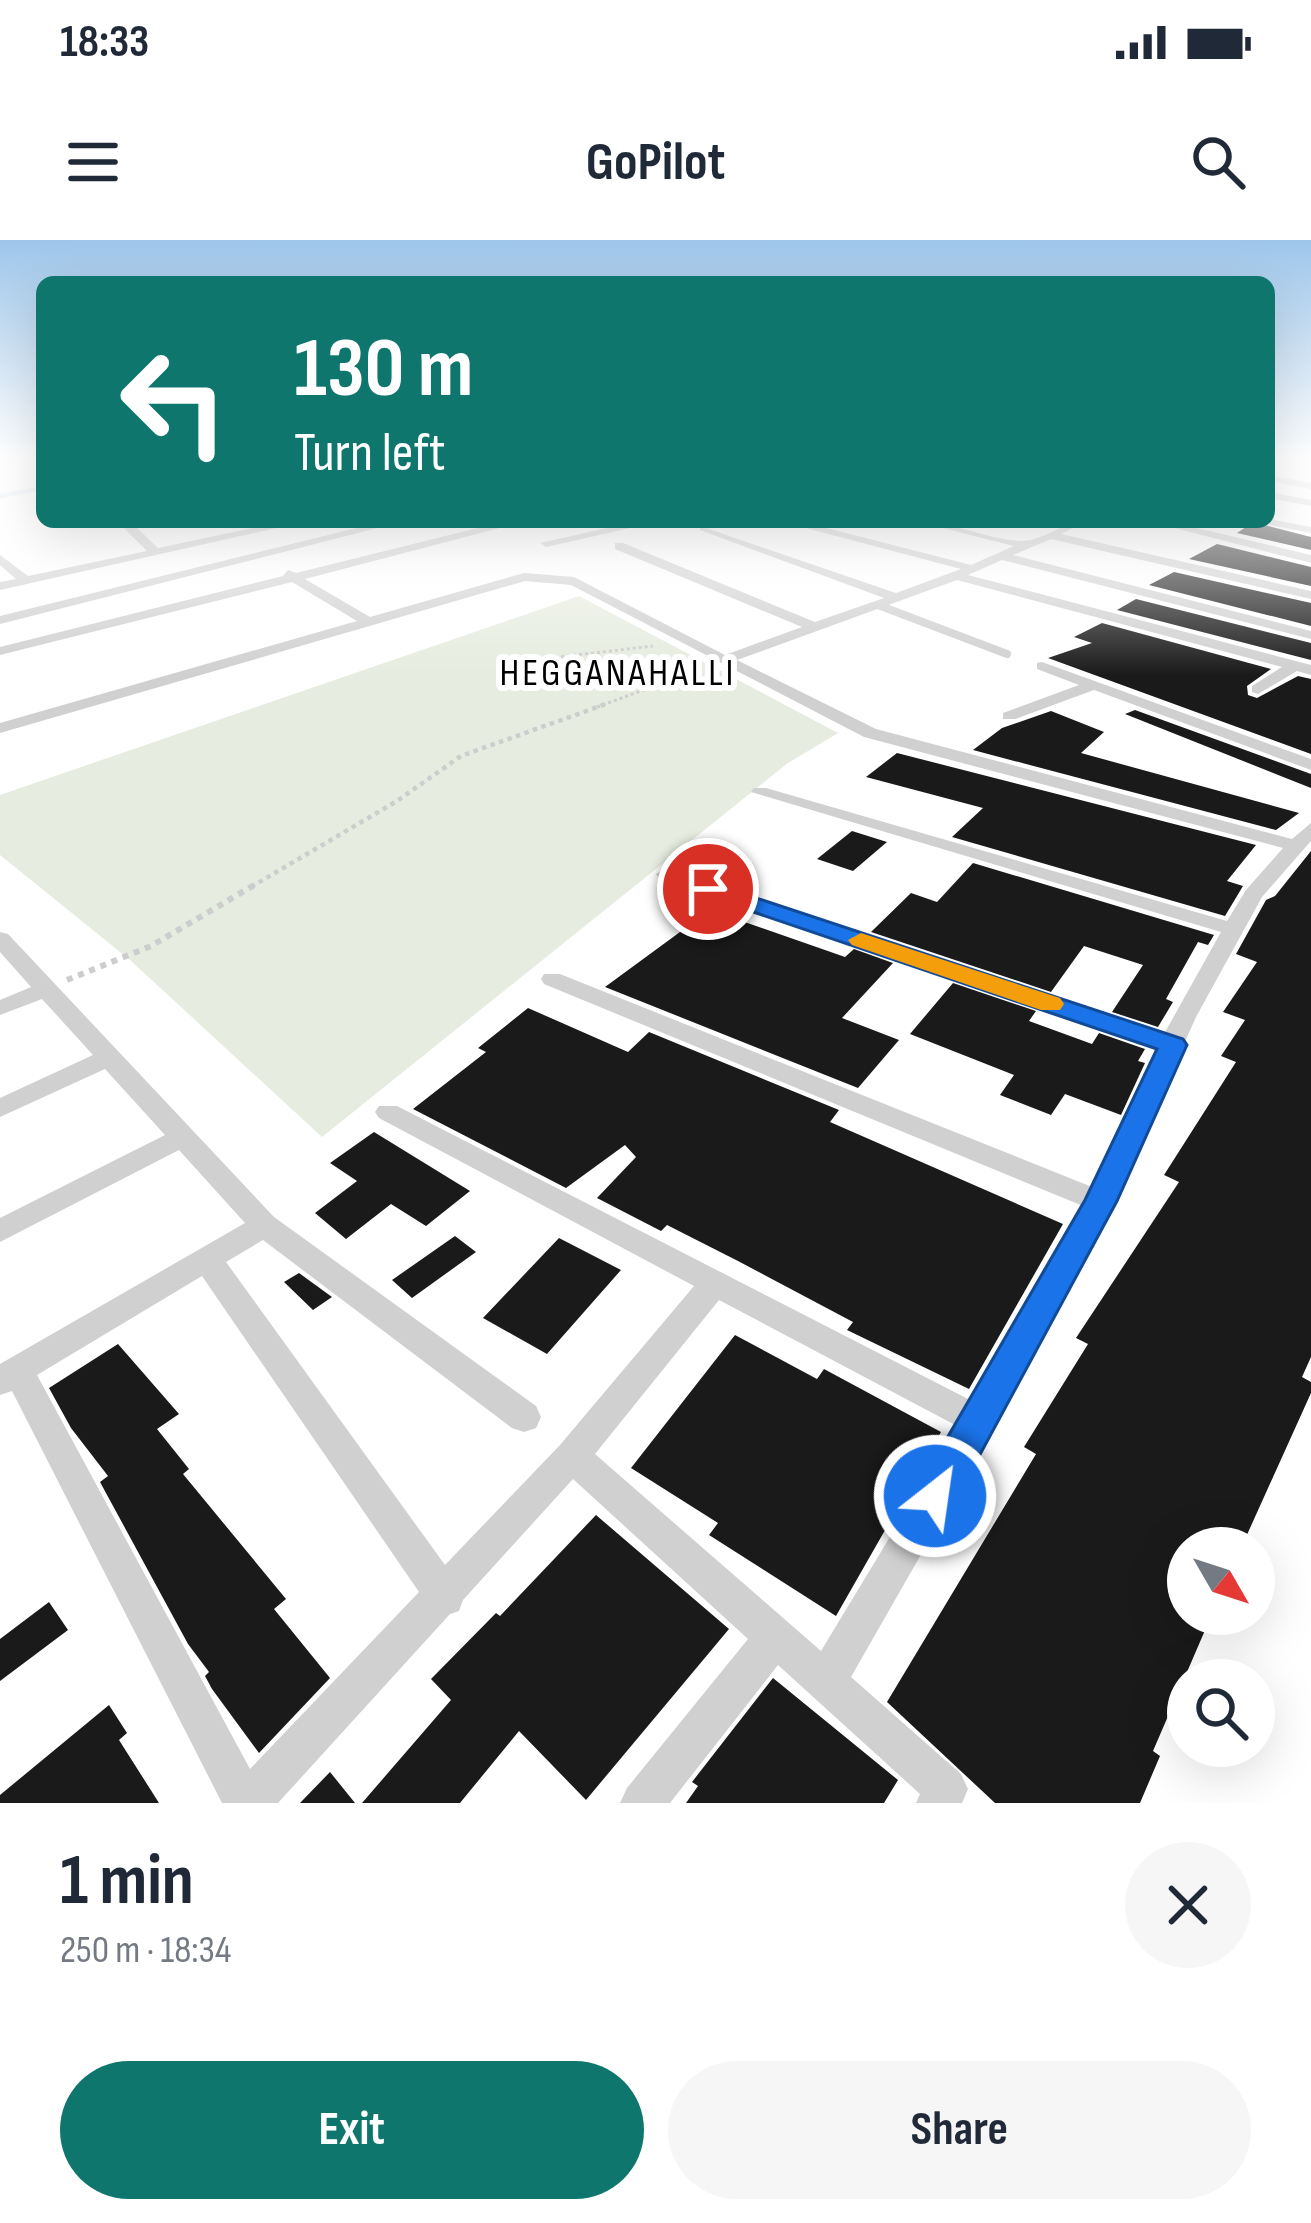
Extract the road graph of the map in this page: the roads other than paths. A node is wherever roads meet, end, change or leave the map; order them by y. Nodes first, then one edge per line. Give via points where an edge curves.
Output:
1 (131, 529) edge
2 (220, 529) edge
3 (268, 529) edge
4 (368, 529) edge
5 (474, 529) edge
6 (616, 529) edge
7 (707, 529) edge
8 (813, 529) edge
9 (955, 529) edge
10 (1064, 529) edge
11 (1186, 529) edge
12 (230, 538) junction
13 (546, 543) dead end
14 (1026, 545) junction
15 (620, 546) dead end
16 (156, 553) junction
17 (262, 556) junction
18 (1001, 556) junction
19 (0, 559) edge
20 (1311, 559) edge
21 (963, 572) junction
22 (292, 577) junction
23 (25, 580) junction
24 (0, 586) edge
25 (1311, 595) edge
26 (897, 598) junction
27 (878, 605) junction
28 (0, 620) edge
29 (369, 622) junction
30 (817, 628) junction
31 (1311, 634) edge
32 (0, 651) edge
33 (1007, 654) dead end
34 (724, 661) junction
35 (1042, 666) dead end
36 (1302, 668) edge
37 (1094, 685) junction
38 (1258, 689) dead end
39 (1009, 716) dead end
40 (0, 728) edge
41 (1311, 765) edge
42 (760, 792) dead end
43 (1304, 838) edge
44 (666, 874) dead end
45 (1233, 929) junction
46 (0, 939) edge
47 (552, 979) dead end
48 (46, 989) junction
49 (0, 1008) edge
50 (1173, 1045) junction
51 (109, 1057) junction
52 (0, 1108) edge
53 (388, 1112) dead end
54 (183, 1137) junction
55 (1100, 1201) junction
56 (264, 1225) junction
57 (0, 1231) edge
58 (207, 1259) junction
59 (715, 1282) junction
60 (9, 1376) edge
61 (524, 1417) dead end
62 (979, 1421) junction
63 (572, 1456) junction
64 (445, 1598) junction
65 (776, 1636) junction
66 (825, 1683) junction
67 (246, 1803) edge
68 (642, 1803) edge
69 (938, 1803) edge

1 - 16 street
2 - 12 street
3 - 12 street
4 - 17 street
5 - 22 street
6 - 13 street
7 - 26 street
8 - 21 street
9 - 14 street
10 - 14 street
10 - 25 street
11 - 20 street
12 - 16 street
12 - 17 street
14 - 18 street
15 - 30 street
16 - 23 street
17 - 22 street
17 - 28 street
18 - 21 street
18 - 31 street
19 - 23 street
21 - 26 street
21 - 36 street
22 - 29 street
22 - 32 street
23 - 24 street
26 - 27 street
27 - 30 street
27 - 33 lane
29 - 34 street via 524,577 553,576
29 - 40 street
30 - 34 street
34 - 43 street via 870,733
35 - 37 street
36 - 38 street
37 - 39 street
37 - 41 street
42 - 45 street
43 - 45 street
44 - 50 street
45 - 50 street
46 - 48 street
47 - 55 street
48 - 49 street
48 - 51 street
50 - 55 street
51 - 52 street
51 - 54 street
53 - 59 street
54 - 56 street
54 - 57 street
55 - 62 street
56 - 58 street
56 - 61 street
58 - 60 street
58 - 64 street
59 - 62 street
59 - 63 street
60 - 67 street
62 - 66 street
63 - 64 street
63 - 65 street
64 - 67 street
65 - 66 street
65 - 68 street
66 - 69 street via 946,1789

